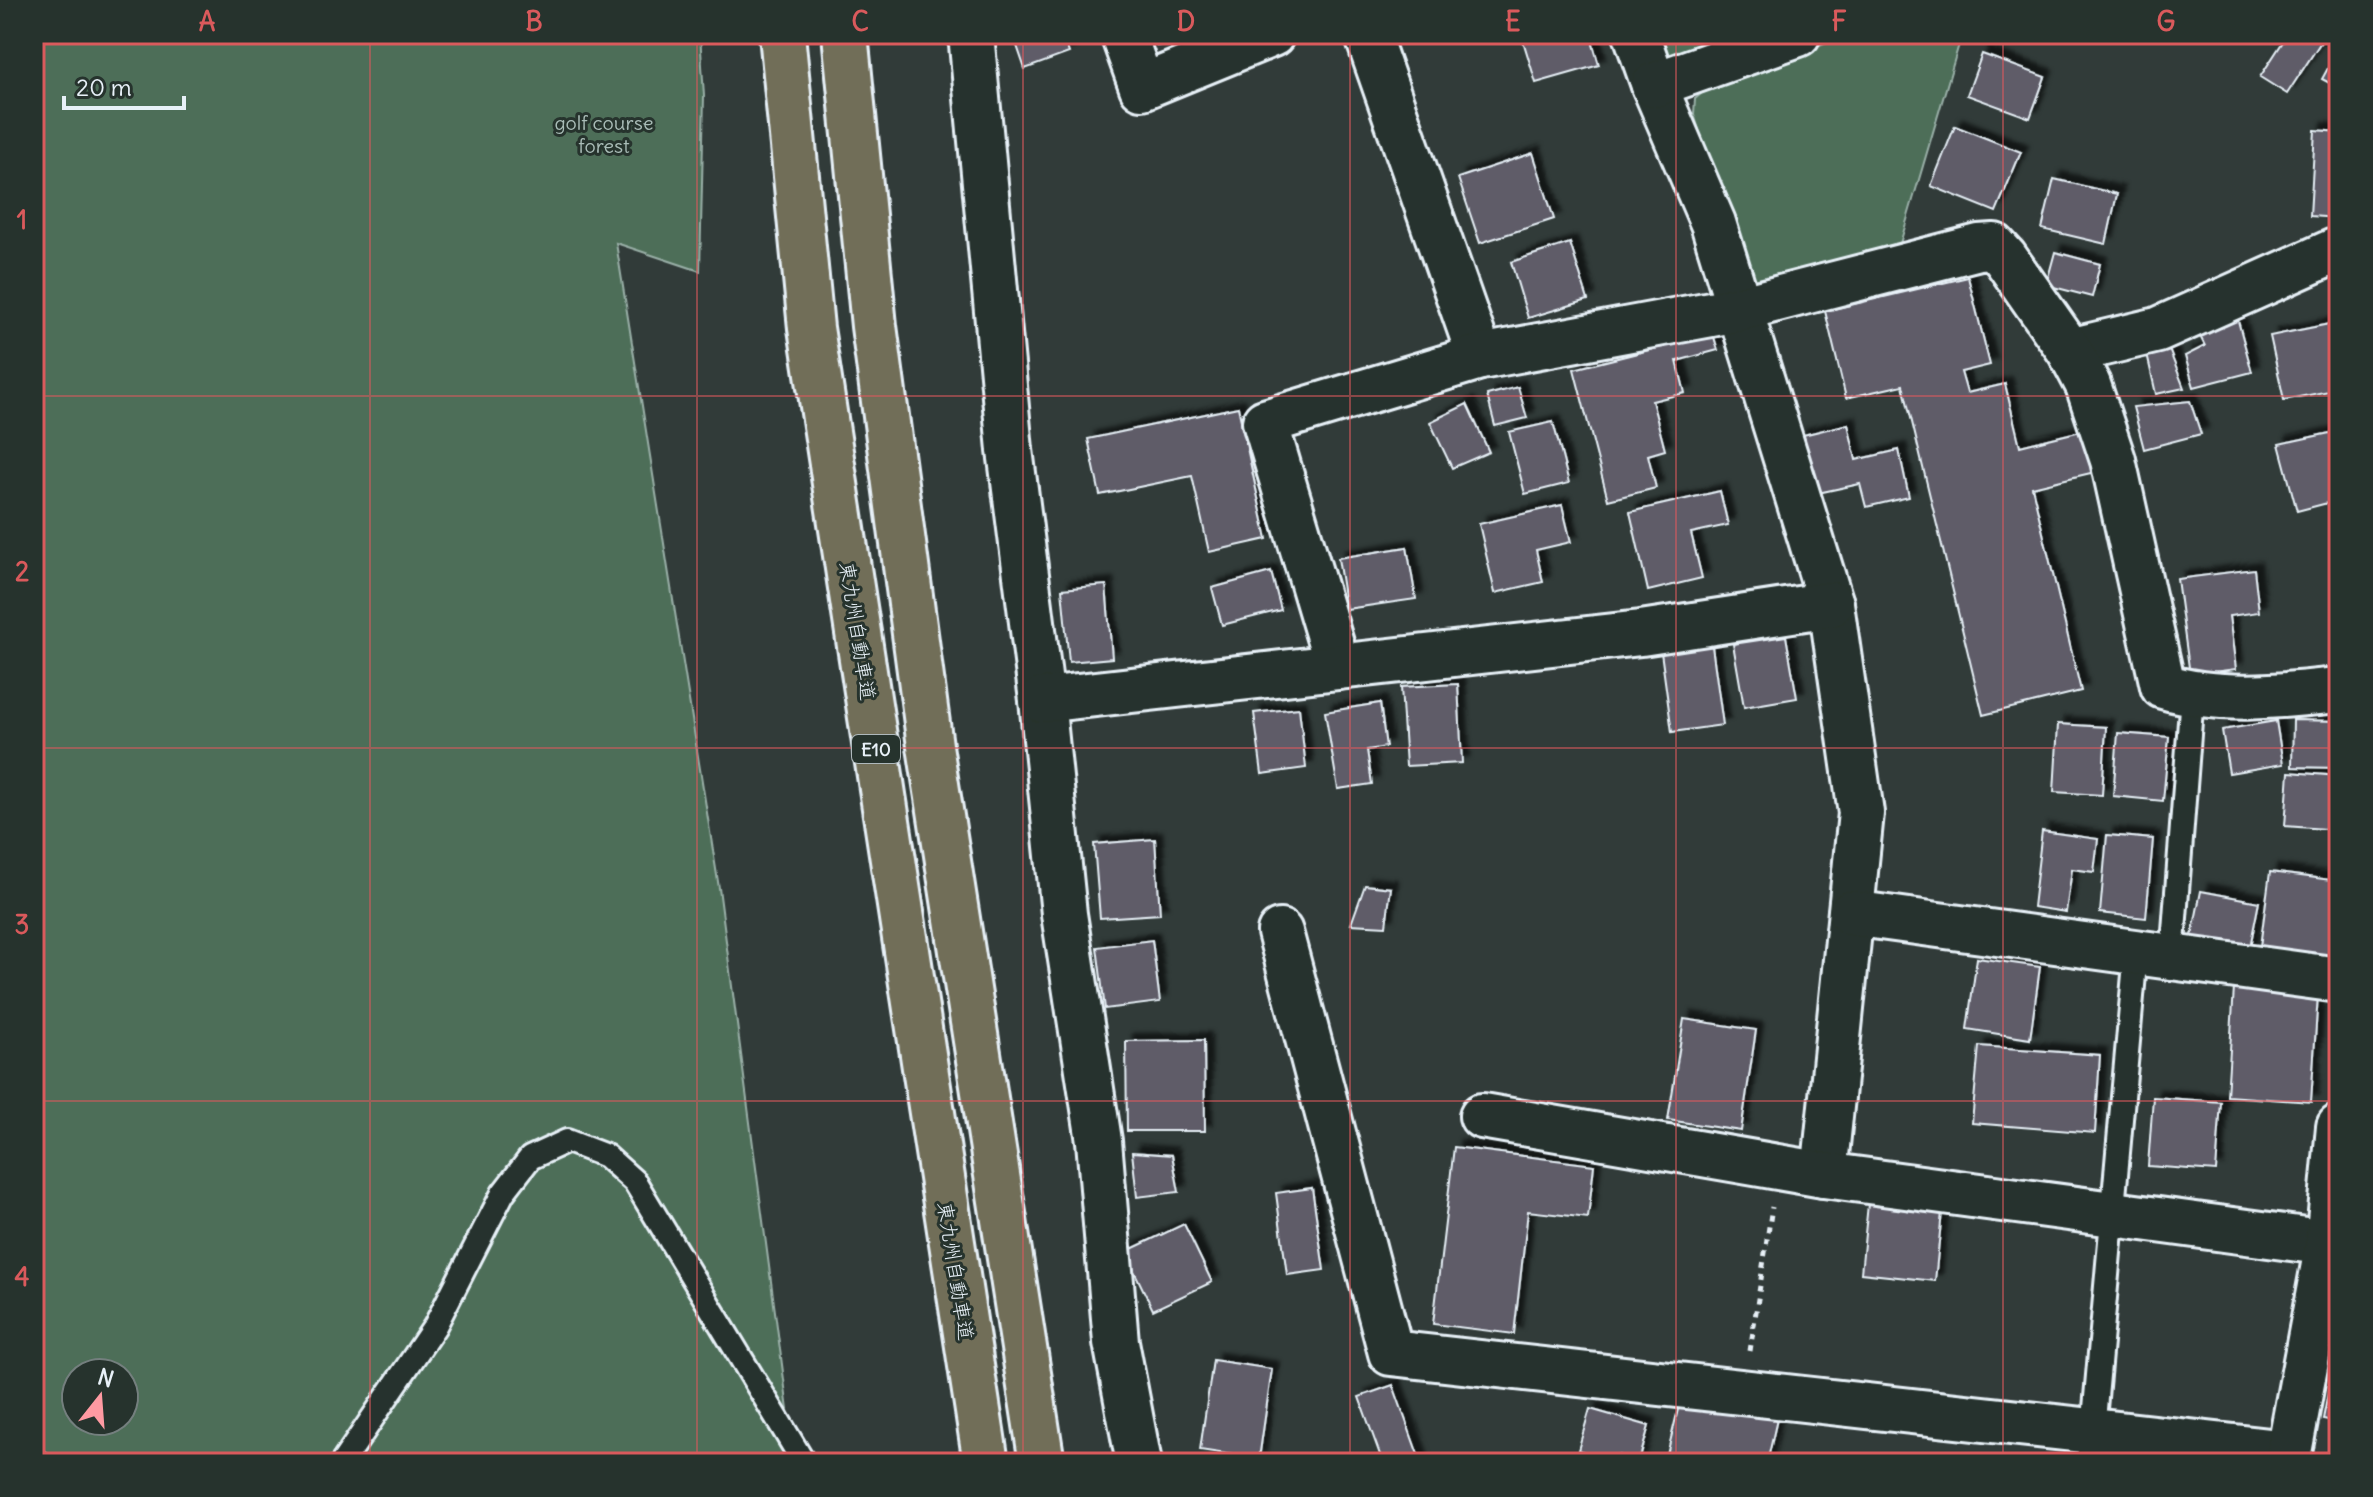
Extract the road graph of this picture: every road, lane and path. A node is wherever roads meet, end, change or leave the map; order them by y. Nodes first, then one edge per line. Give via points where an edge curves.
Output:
1 (782, 34) edge
2 (845, 34) edge
3 (971, 34) edge
4 (1123, 34) edge
5 (1272, 34) edge
6 (1367, 34) edge
7 (1636, 34) edge
8 (1798, 34) edge
9 (1654, 85) junction
10 (2339, 249) edge
11 (1738, 309) junction
12 (2070, 351) junction
13 (1480, 357) junction
14 (1831, 604) junction
15 (1338, 667) junction
16 (2339, 690) edge
17 (2192, 695) junction
18 (1042, 700) junction
19 (1851, 913) junction
20 (1280, 932) dead end
21 (2154, 954) junction
22 (2339, 980) edge
23 (1482, 1116) dead end
24 (2339, 1127) edge
25 (1778, 1167) junction
26 (1824, 1175) junction
27 (2113, 1213) junction
28 (2328, 1243) junction
29 (1743, 1392) junction
30 (2090, 1447) edge
31 (2288, 1458) edge
32 (34, 1461) edge
33 (40, 1463) edge
34 (342, 1463) edge
35 (804, 1463) edge
36 (986, 1463) edge
37 (1042, 1463) edge
38 (1139, 1463) edge

1 - 36 highway, 東九州自動車道 / E10 via 811,328
2 - 37 highway, E10 via 874,326 930,746
3 - 18 street via 1010,450
4 - 5 street via 1142,87
6 - 13 street
7 - 9 street
8 - 9 street
9 - 11 street via 1713,223
10 - 12 street via 2158,330
11 - 12 street via 1994,246
11 - 13 street
11 - 14 street
12 - 17 street via 2088,385 2113,460 2163,686
13 - 15 street via 1265,422
14 - 15 street via 1641,633
14 - 19 street via 1861,813
15 - 18 street
16 - 17 street
17 - 21 lane
18 - 38 street via 1064,914 1099,1141 1116,1342
19 - 21 street
19 - 26 street
20 - 29 street via 1391,1353
21 - 22 street
21 - 27 lane
23 - 25 street
24 - 28 street
25 - 26 street
25 - 29 path
26 - 27 street
27 - 28 street
27 - 30 lane
28 - 31 street
29 - 30 street
30 - 31 street
32 - 33 lane
34 - 35 lane via 435,1326 503,1193 530,1158 567,1141 606,1156 635,1182

